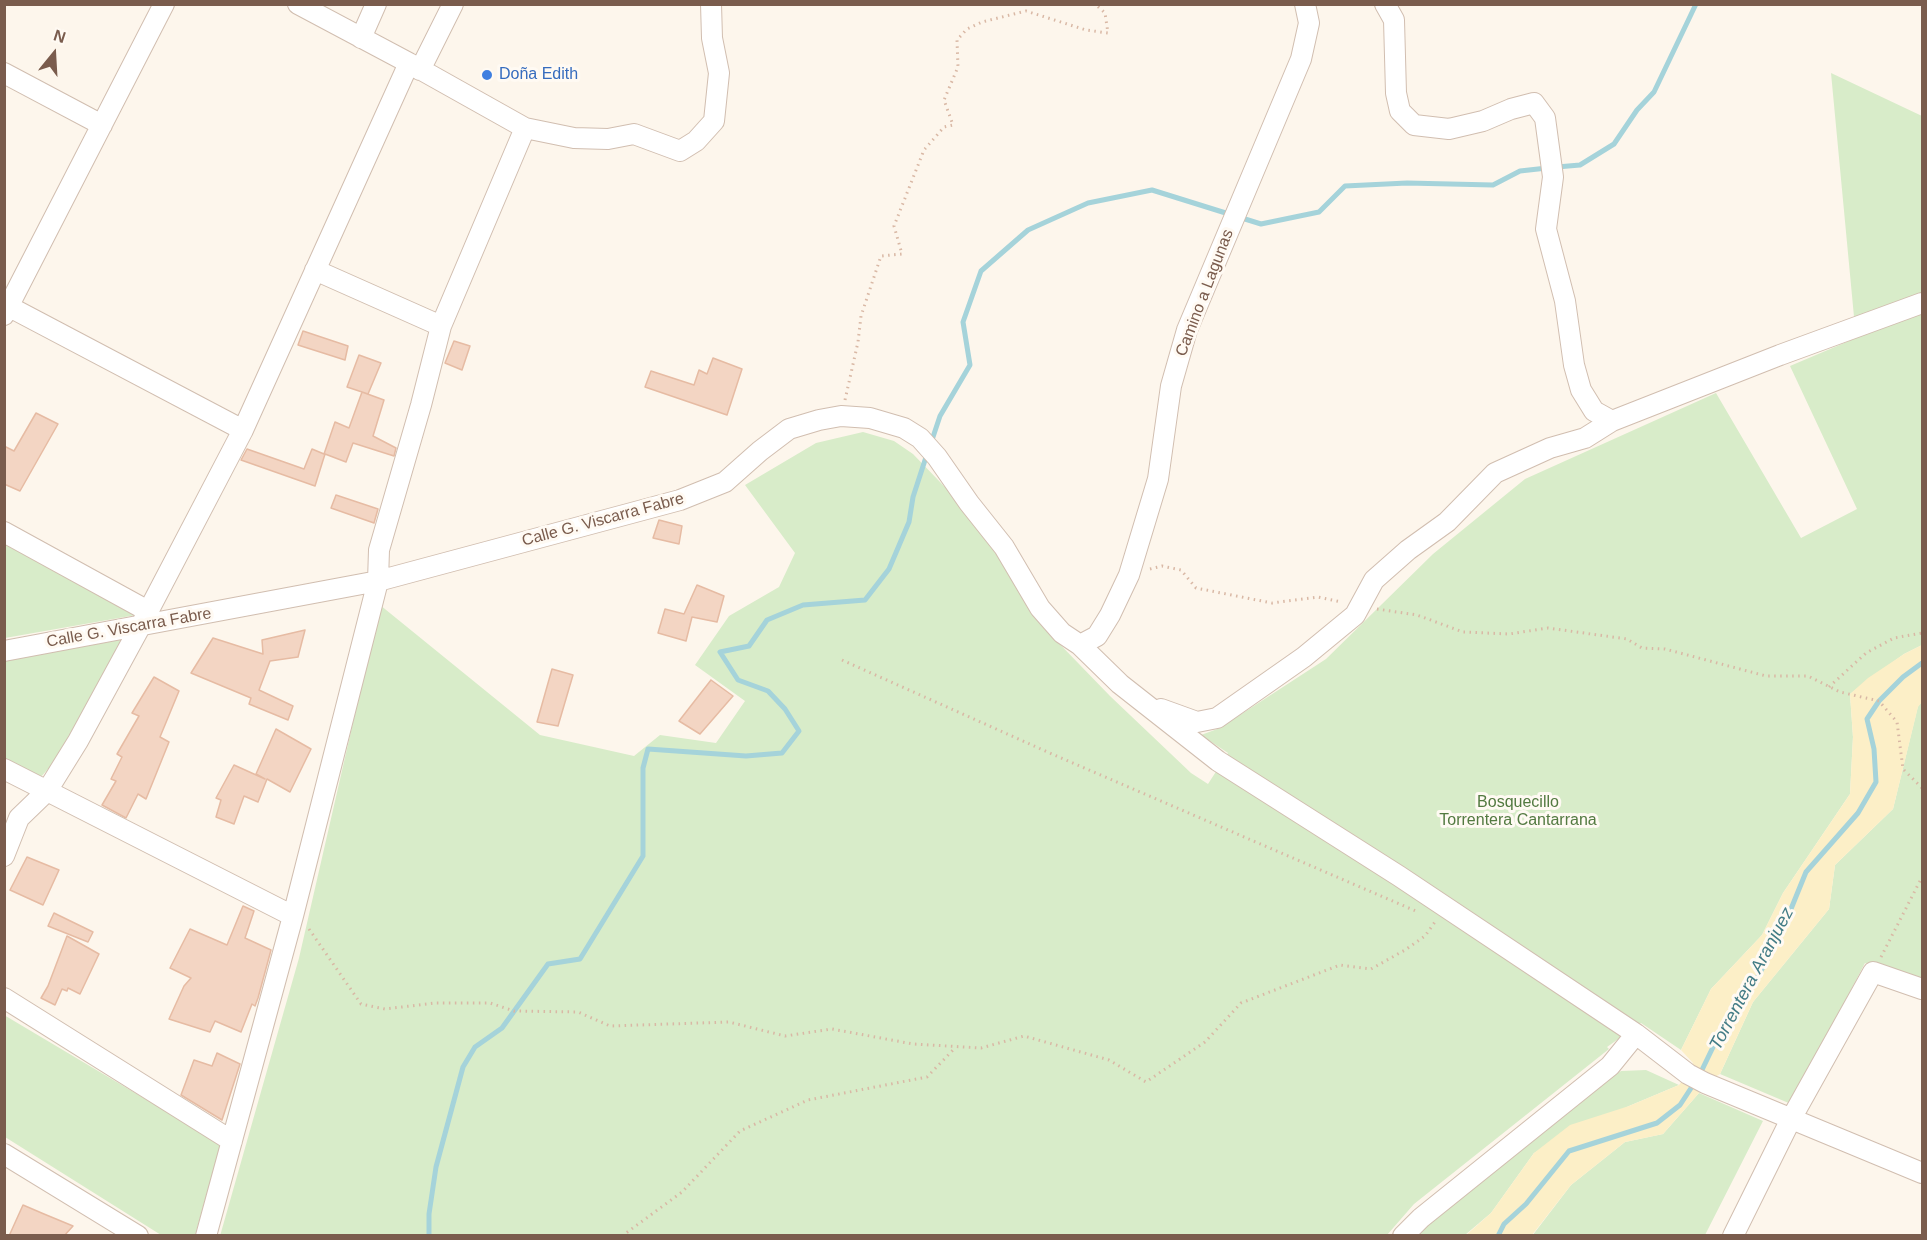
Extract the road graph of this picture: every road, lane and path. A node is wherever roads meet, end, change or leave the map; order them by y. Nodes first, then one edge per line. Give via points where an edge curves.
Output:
1 (164, 4) edge
2 (298, 4) edge
3 (376, 4) edge
4 (453, 4) edge
5 (711, 4) edge
6 (1095, 4) edge
7 (1305, 4) edge
8 (1385, 4) edge
9 (361, 38) junction
10 (415, 66) junction
11 (4, 73) edge
12 (102, 125) junction
13 (525, 128) junction
14 (315, 270) junction
15 (1923, 303) edge
16 (6, 308) edge
17 (441, 326) junction
18 (841, 416) junction
19 (1612, 421) junction
20 (243, 430) junction
21 (4, 532) edge
22 (1129, 575) junction
23 (378, 581) junction
24 (1360, 606) junction
25 (144, 619) junction
26 (1923, 633) edge
27 (1080, 645) junction
28 (4, 651) edge
29 (842, 660) dead end
30 (1120, 684) junction
31 (1829, 687) junction
32 (4, 769) edge
33 (1923, 788) edge
34 (47, 791) junction
35 (4, 856) edge
36 (1923, 877) edge
37 (1440, 913) junction
38 (294, 916) junction
39 (1873, 972) junction
40 (1923, 989) edge
41 (4, 998) edge
42 (1636, 1034) junction
43 (956, 1047) junction
44 (1791, 1119) junction
45 (232, 1141) junction
46 (4, 1154) edge
47 (1923, 1173) edge
48 (138, 1236) edge
49 (206, 1236) edge
50 (622, 1236) edge
51 (1403, 1236) edge
52 (1733, 1236) edge

1 - 12 street
2 - 9 street
3 - 9 street
4 - 10 street
5 - 13 street via 718,95 714,121 696,141 680,151 634,134 608,139 574,138
6 - 18 path via 1105,13 1108,33 1026,11 982,22 967,29 957,40 958,67 944,100 953,125 944,128 924,150 894,226 902,254 881,256 861,316
7 - 22 street, Camino a Lagunas via 1309,23 1301,59 1187,330 1171,386 1158,479
8 - 19 street via 1394,20 1400,111 1414,125 1449,129 1534,103 1545,118 1553,177 1546,229 1565,301 1574,365 1581,390 1594,411
9 - 10 street
10 - 13 street
10 - 14 street
11 - 12 street
12 - 16 street
13 - 17 street
14 - 17 street
14 - 20 street
15 - 19 street
16 - 20 street
17 - 23 street via 379,550
18 - 23 street, Calle G. Viscarra Fabre via 789,429 725,482 680,500
18 - 27 street, Calle G. Viscarra Fabre via 870,418 904,428 920,438 1004,547 1040,608 1062,633
19 - 24 street via 1585,438 1550,448 1494,473 1447,522 1374,580
20 - 25 street
21 - 25 street
22 - 24 path via 1162,566 1180,570 1196,588 1272,603 1318,597
22 - 27 street, Camino a Lagunas via 1097,636
23 - 25 street, Calle G. Viscarra Fabre
23 - 38 street
24 - 30 street via 1355,615 1304,657 1217,718 1197,722 1165,712
24 - 31 path via 1417,615 1463,632 1509,634 1548,627 1627,639 1641,648 1665,649 1766,676 1808,676
25 - 28 street, Calle G. Viscarra Fabre
25 - 34 street
26 - 31 path via 1894,638 1866,653
27 - 30 street, Calle G. Viscarra Fabre
29 - 37 path via 1052,754
30 - 37 street via 1218,761 1305,815
31 - 33 path via 1879,701 1897,722 1903,769
32 - 34 street
34 - 35 street via 19,818
34 - 38 street
36 - 39 path
37 - 42 street
37 - 43 path via 1425,936 1371,969 1340,965 1241,1003 1205,1042 1146,1082 1109,1060 1024,1036 981,1048
38 - 43 path via 308,927 362,1004 385,1009 435,1003 490,1003 514,1011 578,1012 610,1026 729,1022 785,1036 832,1029 913,1044
38 - 45 street
39 - 40 street
39 - 44 street
41 - 45 street
42 - 44 street via 1696,1079
42 - 51 street via 1610,1066
43 - 50 path via 927,1077 808,1100 740,1131 682,1192
44 - 47 street
44 - 52 street
45 - 49 street
46 - 48 street

